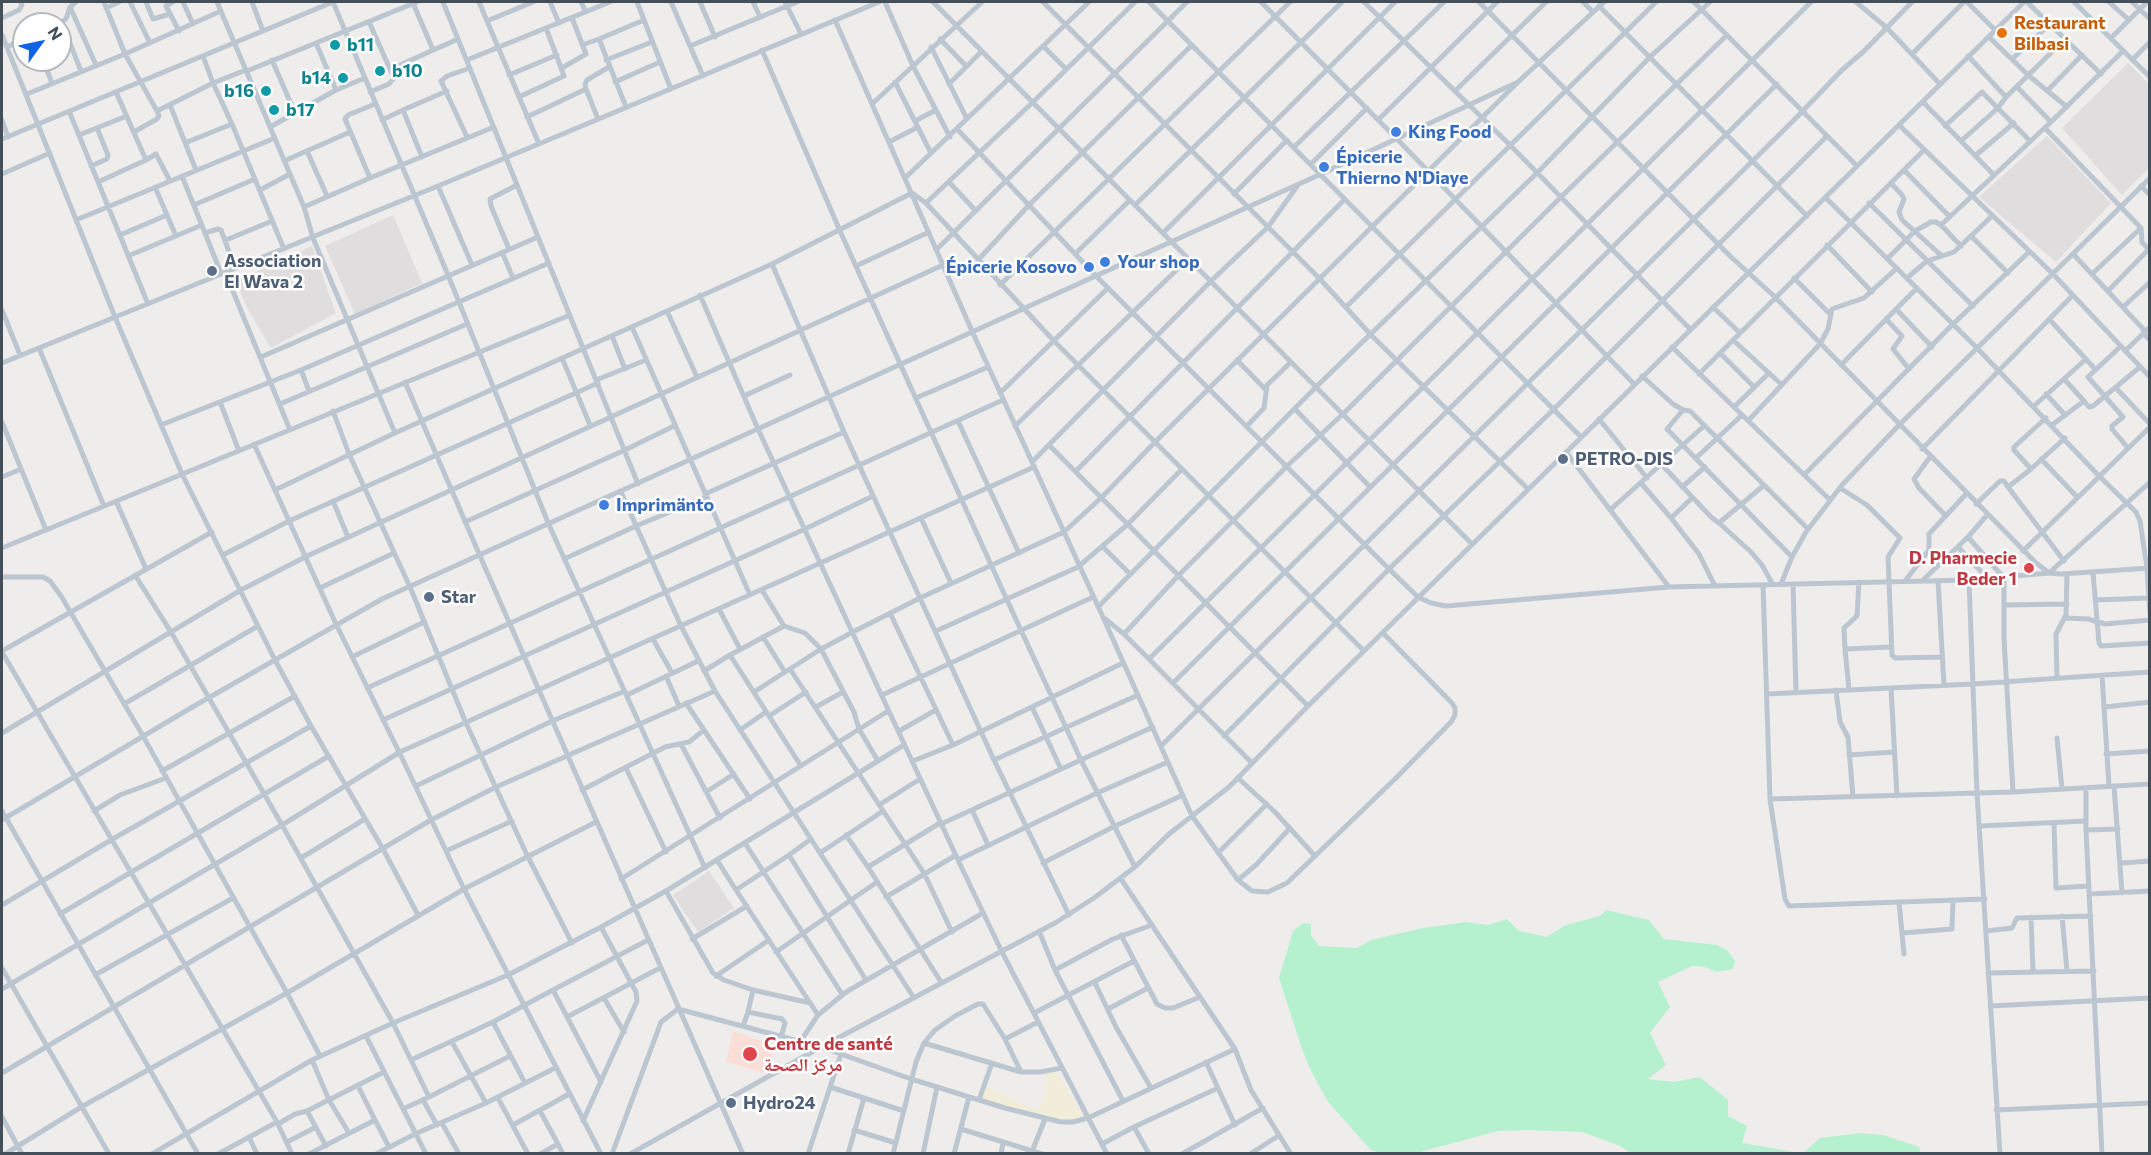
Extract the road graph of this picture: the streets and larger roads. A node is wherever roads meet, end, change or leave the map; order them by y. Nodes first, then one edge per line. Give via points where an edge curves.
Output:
1 (21, 2) edge
2 (76, 2) edge
3 (119, 2) edge
4 (130, 2) edge
5 (146, 2) edge
6 (173, 2) edge
7 (183, 2) edge
8 (217, 2) edge
9 (261, 2) edge
10 (333, 2) edge
11 (415, 2) edge
12 (443, 2) edge
13 (479, 2) edge
14 (533, 2) edge
15 (550, 2) edge
16 (581, 2) edge
17 (610, 2) edge
18 (637, 2) edge
19 (672, 2) edge
20 (700, 2) edge
21 (753, 2) edge
22 (797, 2) edge
23 (879, 2) edge
24 (885, 2) edge
25 (933, 2) edge
26 (982, 2) edge
27 (1043, 2) edge
28 (1089, 2) edge
29 (1135, 2) edge
30 (1149, 2) edge
31 (1187, 2) edge
32 (1261, 2) edge
33 (1290, 2) edge
34 (1342, 2) edge
35 (1364, 2) edge
36 (1395, 2) edge
37 (1444, 2) edge
38 (1479, 2) edge
39 (1497, 2) edge
40 (1546, 2) edge
41 (1583, 2) edge
42 (1656, 2) edge
43 (1694, 2) edge
44 (1710, 2) edge
45 (1810, 2) edge
46 (1859, 2) edge
47 (1912, 2) edge
48 (1965, 2) edge
49 (2025, 2) edge
50 (2075, 2) edge
51 (2109, 2) edge
52 (2132, 2) edge
53 (2147, 2) edge
54 (252, 3) edge
55 (324, 3) edge
56 (786, 4) edge
57 (1601, 4) edge
58 (105, 5) edge
59 (70, 7) junction
60 (1700, 8) junction
61 (1488, 10) junction
62 (2139, 10) junction
63 (221, 11) junction
64 (68, 12) edge
65 (586, 12) junction
66 (1593, 12) junction
67 (170, 14) junction
68 (1275, 16) junction
69 (760, 17) junction
70 (1380, 17) junction
71 (2, 18) edge
72 (572, 18) junction
73 (644, 20) junction
74 (836, 20) junction
75 (2129, 20) junction
76 (2150, 20) edge
77 (487, 21) junction
78 (1168, 21) junction
79 (369, 22) junction
80 (559, 23) junction
81 (193, 24) junction
82 (956, 24) junction
83 (2049, 24) junction
84 (1066, 25) junction
85 (546, 28) junction
86 (1887, 28) junction
87 (1995, 30) junction
88 (179, 31) junction
89 (263, 31) junction
90 (1625, 31) junction
91 (346, 32) junction
92 (801, 34) junction
93 (1512, 34) junction
94 (2, 35) edge
95 (1727, 35) junction
96 (715, 37) junction
97 (1989, 37) junction
98 (2110, 38) junction
99 (458, 39) junction
100 (599, 39) junction
101 (940, 39) junction
102 (2066, 39) junction
103 (1404, 41) junction
104 (652, 42) junction
105 (1301, 42) junction
106 (2150, 42) edge
107 (150, 43) junction
108 (235, 43) junction
109 (316, 44) junction
110 (12, 45) edge
111 (582, 45) junction
112 (1192, 45) junction
113 (690, 46) junction
114 (1043, 46) junction
115 (7, 47) junction
116 (497, 47) junction
117 (931, 47) junction
118 (1088, 47) junction
119 (72, 50) edge
120 (433, 50) junction
121 (762, 50) junction
122 (982, 51) junction
123 (2123, 51) junction
124 (125, 54) junction
125 (1912, 54) junction
126 (557, 55) junction
127 (2082, 55) junction
128 (203, 56) junction
129 (1968, 56) junction
130 (1650, 57) junction
131 (1752, 59) junction
132 (2012, 59) junction
133 (272, 60) junction
134 (466, 60) junction
135 (606, 60) junction
136 (2132, 60) junction
137 (660, 62) junction
138 (1540, 62) junction
139 (96, 65) junction
140 (913, 66) junction
141 (966, 66) junction
142 (609, 67) junction
143 (1431, 67) junction
144 (470, 68) junction
145 (562, 68) junction
146 (390, 69) junction
147 (1066, 69) junction
148 (1328, 69) junction
149 (246, 70) junction
150 (81, 71) junction
151 (1218, 71) junction
152 (48, 72) edge
153 (1114, 74) junction
154 (2102, 74) junction
155 (509, 75) junction
156 (703, 75) junction
157 (2028, 75) junction
158 (364, 78) junction
159 (1009, 78) junction
160 (2150, 78) edge
161 (140, 82) junction
162 (615, 82) junction
163 (896, 82) junction
164 (1518, 82) junction
165 (52, 83) junction
166 (213, 83) junction
167 (949, 84) junction
168 (1677, 84) junction
169 (1777, 84) junction
170 (1940, 84) junction
171 (2017, 87) junction
172 (1567, 88) junction
173 (586, 89) junction
174 (671, 89) junction
175 (336, 90) junction
176 (447, 90) junction
177 (2048, 90) junction
178 (1455, 91) junction
179 (116, 92) junction
180 (370, 92) junction
181 (1351, 93) junction
182 (27, 94) junction
183 (519, 97) junction
184 (2006, 97) junction
185 (1245, 98) junction
186 (1139, 99) junction
187 (1033, 102) junction
188 (1923, 102) junction
189 (375, 104) junction
190 (872, 104) junction
191 (170, 105) junction
192 (1471, 106) junction
193 (626, 107) junction
194 (2067, 107) junction
195 (1367, 108) junction
196 (1998, 108) junction
197 (1702, 109) junction
198 (403, 110) junction
199 (936, 110) junction
200 (1804, 110) junction
201 (69, 111) junction
202 (157, 111) junction
203 (295, 113) junction
204 (127, 116) junction
205 (1592, 116) junction
206 (527, 117) junction
207 (1482, 118) junction
208 (598, 119) junction
209 (967, 119) junction
210 (2, 120) edge
211 (382, 120) junction
212 (1378, 120) junction
213 (2051, 122) junction
214 (2014, 123) junction
215 (38, 124) junction
216 (232, 124) junction
217 (917, 124) junction
218 (1164, 124) junction
219 (1272, 125) junction
220 (1899, 125) junction
221 (1945, 126) junction
222 (270, 127) junction
223 (494, 127) junction
224 (97, 128) junction
225 (2045, 128) junction
226 (957, 129) junction
227 (1059, 129) junction
228 (134, 132) junction
229 (350, 132) junction
230 (1727, 134) junction
231 (79, 135) junction
232 (950, 136) junction
233 (1827, 136) junction
234 (8, 137) junction
235 (467, 137) junction
236 (275, 138) junction
237 (1397, 139) junction
238 (2, 140) edge
239 (1287, 140) junction
240 (1961, 141) junction
241 (2030, 141) junction
242 (889, 142) junction
243 (1618, 142) junction
244 (185, 143) junction
245 (539, 144) junction
246 (1510, 145) junction
247 (1294, 147) junction
248 (243, 151) junction
249 (307, 151) junction
250 (1191, 151) junction
251 (1923, 151) junction
252 (50, 153) junction
253 (931, 153) junction
254 (980, 153) junction
255 (1083, 153) junction
256 (1975, 156) junction
257 (422, 157) junction
258 (506, 157) junction
259 (146, 160) junction
260 (1754, 160) junction
261 (284, 161) junction
262 (1311, 164) junction
263 (92, 166) junction
264 (401, 166) junction
265 (1857, 166) junction
266 (1642, 167) junction
267 (196, 170) junction
268 (1904, 170) junction
269 (1428, 171) junction
270 (1537, 173) junction
271 (2, 174) edge
272 (290, 174) junction
273 (1320, 174) junction
274 (1994, 174) junction
275 (182, 176) junction
276 (369, 178) junction
277 (905, 178) junction
278 (1109, 178) junction
279 (1219, 178) junction
280 (2150, 178) edge
281 (255, 179) junction
282 (170, 181) junction
283 (1006, 181) junction
284 (98, 182) junction
285 (949, 182) junction
286 (1891, 183) junction
287 (1299, 184) junction
288 (517, 185) junction
289 (438, 186) junction
290 (1777, 186) junction
291 (2141, 186) junction
292 (155, 187) junction
293 (260, 190) junction
294 (912, 193) junction
295 (1234, 194) junction
296 (1668, 194) junction
297 (1970, 195) junction
298 (2150, 195) edge
299 (327, 196) junction
300 (413, 196) junction
301 (1561, 197) junction
302 (1826, 198) junction
303 (1345, 199) junction
304 (1456, 199) junction
305 (1130, 200) junction
306 (926, 203) junction
307 (1869, 203) junction
308 (194, 205) junction
309 (1029, 205) junction
310 (1135, 205) junction
311 (108, 207) junction
312 (304, 207) junction
313 (1248, 207) junction
314 (2121, 207) junction
315 (976, 211) junction
316 (167, 215) junction
317 (1807, 216) junction
318 (1949, 216) junction
319 (1992, 216) junction
320 (1694, 219) junction
321 (76, 220) junction
322 (272, 221) junction
323 (1850, 222) junction
324 (1586, 223) junction
325 (202, 225) junction
326 (1941, 225) junction
327 (1372, 226) junction
328 (1482, 226) junction
329 (1268, 227) junction
330 (2141, 228) junction
331 (840, 231) junction
332 (1915, 231) junction
333 (928, 232) junction
334 (1054, 232) junction
335 (205, 233) junction
336 (954, 233) junction
337 (1163, 233) junction
338 (120, 235) junction
339 (176, 236) junction
340 (1971, 236) junction
341 (538, 237) junction
342 (313, 238) junction
343 (1906, 239) junction
344 (226, 240) junction
345 (1172, 242) junction
346 (1718, 244) junction
347 (1827, 245) junction
348 (1961, 246) junction
349 (1610, 248) junction
350 (284, 249) junction
351 (509, 249) junction
352 (936, 250) junction
353 (2149, 250) edge
354 (1506, 251) junction
355 (502, 252) junction
356 (1293, 252) junction
357 (2029, 252) junction
358 (1075, 254) junction
359 (2073, 254) junction
360 (1399, 255) junction
361 (128, 256) junction
362 (1942, 256) junction
363 (1188, 259) junction
364 (1887, 259) junction
365 (978, 260) junction
366 (1927, 261) junction
367 (549, 263) junction
368 (772, 264) junction
369 (472, 265) junction
370 (943, 265) junction
371 (856, 266) junction
372 (235, 268) junction
373 (1897, 268) junction
374 (223, 273) junction
375 (1748, 273) junction
376 (2008, 273) junction
377 (2053, 274) junction
378 (2092, 274) junction
379 (1638, 275) junction
380 (448, 276) junction
381 (1096, 276) junction
382 (1531, 277) junction
383 (513, 278) junction
384 (1794, 278) junction
385 (1907, 278) junction
386 (1320, 279) junction
387 (1211, 281) junction
388 (1426, 281) junction
389 (2150, 282) edge
390 (1000, 285) junction
391 (1108, 288) junction
392 (1917, 288) junction
393 (2108, 291) junction
394 (1872, 292) junction
395 (2073, 295) junction
396 (700, 296) junction
397 (1775, 297) junction
398 (871, 300) junction
399 (1662, 300) junction
400 (458, 302) junction
401 (1556, 303) junction
402 (148, 304) junction
403 (1451, 306) junction
404 (1973, 306) junction
405 (1346, 307) junction
406 (1713, 307) junction
407 (2123, 307) junction
408 (1238, 308) junction
409 (1022, 309) junction
410 (1896, 309) junction
411 (2, 310) edge
412 (667, 311) junction
413 (1133, 312) junction
414 (1830, 314) junction
415 (570, 315) junction
416 (115, 317) junction
417 (347, 318) junction
418 (1886, 320) junction
419 (2049, 320) junction
420 (467, 324) junction
421 (1953, 324) junction
422 (9, 327) junction
423 (632, 327) junction
424 (1583, 329) junction
425 (1690, 329) junction
426 (2, 330) edge
427 (2146, 330) edge
428 (800, 331) junction
429 (972, 331) junction
430 (1476, 332) junction
431 (1740, 333) junction
432 (1263, 334) junction
433 (1371, 335) junction
434 (612, 336) junction
435 (1156, 336) junction
436 (1733, 340) junction
437 (2150, 340) edge
438 (1054, 341) junction
439 (1820, 344) junction
440 (358, 345) junction
441 (1932, 346) junction
442 (1672, 347) junction
443 (39, 348) junction
444 (1977, 348) junction
445 (584, 349) junction
446 (2123, 349) junction
447 (478, 352) junction
448 (1720, 353) junction
449 (20, 355) junction
450 (1607, 355) junction
451 (261, 357) junction
452 (1502, 357) junction
453 (562, 358) junction
454 (646, 360) junction
455 (1237, 360) junction
456 (2086, 360) junction
457 (1397, 361) junction
458 (1291, 362) junction
459 (2, 363) edge
460 (729, 363) junction
461 (1184, 363) junction
462 (900, 365) junction
463 (1078, 365) junction
464 (1841, 365) junction
465 (368, 366) junction
466 (988, 367) junction
467 (2140, 367) junction
468 (625, 369) junction
469 (1909, 369) junction
470 (2095, 369) junction
471 (301, 370) junction
472 (1999, 370) junction
473 (1769, 373) junction
474 (1699, 374) junction
475 (790, 375) dead end
476 (1642, 376) junction
477 (697, 377) junction
478 (2150, 377) edge
479 (2064, 379) junction
480 (271, 381) junction
481 (405, 382) junction
482 (597, 382) junction
483 (1528, 383) junction
484 (1634, 384) junction
485 (1782, 385) junction
486 (1422, 386) junction
487 (1316, 387) junction
488 (1754, 387) junction
489 (1209, 388) junction
490 (1265, 388) junction
491 (2116, 388) junction
492 (494, 389) junction
493 (1103, 390) junction
494 (309, 391) junction
495 (577, 393) junction
496 (1000, 393) junction
497 (378, 394) junction
498 (660, 394) junction
499 (2046, 394) junction
500 (744, 396) junction
501 (829, 397) junction
502 (2104, 397) junction
503 (916, 398) junction
504 (1003, 400) junction
505 (1876, 401) junction
506 (2084, 401) junction
507 (220, 402) junction
508 (280, 404) junction
509 (2034, 406) junction
510 (1734, 407) junction
511 (1295, 408) junction
512 (1554, 409) junction
513 (1683, 410) junction
514 (333, 411) junction
515 (1447, 411) junction
516 (1343, 414) junction
517 (1742, 415) junction
518 (2065, 415) junction
519 (610, 416) junction
520 (1130, 417) junction
521 (2046, 418) junction
522 (1599, 419) junction
523 (421, 421) junction
524 (958, 421) junction
525 (1748, 421) junction
526 (2, 422) edge
527 (508, 424) junction
528 (1900, 424) junction
529 (161, 425) junction
530 (590, 425) junction
531 (2052, 425) junction
532 (2150, 425) edge
533 (674, 426) junction
534 (1015, 426) junction
535 (1247, 426) junction
536 (1704, 426) junction
537 (758, 429) junction
538 (290, 430) junction
539 (844, 432) junction
540 (395, 433) junction
541 (932, 433) junction
542 (1320, 435) junction
543 (1474, 437) junction
544 (1581, 437) junction
545 (1717, 438) junction
546 (2065, 438) junction
547 (1368, 439) junction
548 (1155, 442) junction
549 (1262, 442) junction
550 (254, 444) junction
551 (1049, 445) junction
552 (1683, 445) junction
553 (2128, 448) junction
554 (1922, 449) junction
555 (625, 450) junction
556 (239, 451) junction
557 (1566, 452) junction
558 (349, 454) junction
559 (436, 455) junction
560 (520, 457) junction
561 (1930, 457) junction
562 (1696, 458) junction
563 (2041, 459) junction
564 (690, 461) junction
565 (1346, 461) junction
566 (1499, 462) junction
567 (774, 464) junction
568 (1393, 464) junction
569 (1033, 465) junction
570 (1662, 465) junction
571 (860, 466) junction
572 (1287, 466) junction
573 (1705, 467) junction
574 (21, 469) junction
575 (1182, 469) junction
576 (2031, 469) junction
577 (1076, 471) junction
578 (182, 474) junction
579 (1804, 475) junction
580 (2099, 476) junction
581 (2, 477) edge
582 (1647, 478) junction
583 (2150, 482) edge
584 (1641, 483) junction
585 (638, 484) junction
586 (1763, 486) junction
587 (364, 487) junction
588 (989, 487) junction
589 (1370, 487) junction
590 (1682, 487) junction
591 (2008, 487) junction
592 (1840, 488) junction
593 (451, 489) junction
594 (1528, 489) junction
595 (275, 490) junction
596 (535, 491) junction
597 (1419, 491) junction
598 (621, 492) junction
599 (1314, 493) junction
600 (1966, 494) junction
601 (1209, 495) junction
602 (705, 496) junction
603 (873, 496) junction
604 (1102, 497) junction
605 (2077, 497) junction
606 (790, 498) junction
607 (1692, 498) junction
608 (962, 500) junction
609 (1830, 500) junction
610 (116, 501) junction
611 (333, 501) junction
612 (1742, 504) junction
613 (1976, 504) junction
614 (2127, 504) junction
615 (104, 506) junction
616 (1610, 510) junction
617 (1987, 515) junction
618 (1444, 516) junction
619 (1946, 516) junction
620 (921, 518) junction
621 (1671, 518) junction
622 (1339, 519) junction
623 (1233, 520) junction
624 (289, 521) junction
625 (380, 522) junction
626 (465, 522) junction
627 (1128, 524) junction
628 (1719, 524) junction
629 (549, 525) junction
630 (636, 526) junction
631 (805, 529) junction
632 (1808, 529) junction
633 (46, 530) junction
634 (720, 530) junction
635 (212, 532) junction
636 (890, 532) junction
637 (1064, 532) junction
638 (2042, 532) junction
639 (348, 537) junction
640 (1968, 537) junction
641 (1365, 544) junction
642 (1472, 544) junction
643 (1260, 546) junction
644 (1103, 547) junction
645 (1958, 547) junction
646 (2, 548) edge
647 (1153, 551) junction
648 (2023, 551) junction
649 (394, 553) junction
650 (1019, 553) junction
651 (223, 555) junction
652 (480, 556) junction
653 (1792, 556) junction
654 (305, 557) junction
655 (564, 560) junction
656 (650, 560) junction
657 (734, 560) junction
658 (2064, 561) junction
659 (820, 564) junction
660 (991, 565) junction
661 (1078, 567) junction
662 (146, 568) junction
663 (2148, 568) edge
664 (1389, 569) junction
665 (1285, 571) junction
666 (2049, 573) junction
667 (2093, 573) junction
668 (1130, 574) junction
669 (2067, 574) junction
670 (135, 575) junction
671 (2, 576) edge
672 (1178, 576) junction
673 (2004, 578) junction
674 (1988, 579) junction
675 (1969, 580) junction
676 (1905, 581) junction
677 (1922, 581) junction
678 (1938, 581) junction
679 (1859, 582) junction
680 (1889, 582) junction
681 (951, 583) junction
682 (1781, 584) junction
683 (1793, 584) junction
684 (1763, 585) junction
685 (1773, 585) junction
686 (1715, 586) junction
687 (410, 587) junction
688 (1670, 587) junction
689 (320, 588) junction
690 (241, 590) junction
691 (762, 590) junction
692 (666, 592) junction
693 (579, 593) junction
694 (750, 595) junction
695 (1093, 597) junction
696 (1311, 597) junction
697 (1418, 597) junction
698 (920, 598) junction
699 (2149, 598) edge
700 (1007, 600) junction
701 (2095, 600) junction
702 (1204, 602) junction
703 (2067, 604) junction
704 (2004, 605) junction
705 (1098, 607) junction
706 (719, 609) junction
707 (70, 611) junction
708 (890, 613) junction
709 (2150, 614) edge
710 (1103, 617) junction
711 (2066, 618) junction
712 (2150, 620) edge
713 (424, 622) junction
714 (1337, 622) junction
715 (2097, 622) junction
716 (336, 624) junction
717 (594, 624) junction
718 (510, 625) junction
719 (258, 626) junction
720 (681, 626) junction
721 (784, 626) junction
722 (1229, 626) junction
723 (1021, 630) junction
724 (936, 631) junction
725 (171, 632) junction
726 (853, 632) junction
727 (1383, 633) junction
728 (1124, 634) junction
729 (763, 637) junction
730 (653, 639) junction
731 (2150, 643) edge
732 (1890, 648) junction
733 (740, 649) junction
734 (821, 649) junction
735 (1845, 649) junction
736 (2, 651) edge
737 (1364, 651) junction
738 (1256, 652) junction
739 (730, 655) junction
740 (438, 656) junction
741 (523, 656) junction
742 (352, 657) junction
743 (1942, 657) junction
744 (610, 658) junction
745 (1149, 659) junction
746 (275, 660) junction
747 (698, 661) junction
748 (950, 663) junction
749 (1123, 663) junction
750 (190, 665) junction
751 (788, 670) junction
752 (704, 671) junction
753 (105, 672) junction
754 (2150, 672) edge
755 (672, 673) junction
756 (2102, 675) junction
757 (666, 676) junction
758 (919, 677) junction
759 (1281, 678) junction
760 (2057, 678) junction
761 (2006, 681) junction
762 (1173, 683) junction
763 (1973, 684) junction
764 (1944, 685) junction
765 (367, 688) junction
766 (1891, 688) junction
767 (452, 689) junction
768 (538, 690) junction
769 (715, 690) junction
770 (1836, 690) junction
771 (1850, 690) junction
772 (754, 692) junction
773 (806, 692) junction
774 (843, 692) junction
775 (1796, 692) junction
776 (626, 693) junction
777 (1767, 694) junction
778 (882, 695) junction
779 (1137, 695) junction
780 (295, 696) junction
781 (1052, 697) junction
782 (209, 698) junction
783 (2150, 702) edge
784 (686, 703) junction
785 (124, 704) junction
786 (679, 706) junction
787 (1032, 706) junction
788 (1308, 706) junction
789 (816, 707) junction
790 (2105, 707) junction
791 (1198, 709) junction
792 (936, 710) junction
793 (888, 711) junction
794 (37, 712) junction
795 (768, 714) junction
796 (383, 720) junction
797 (552, 721) junction
798 (466, 723) junction
799 (639, 724) junction
800 (311, 726) junction
801 (1065, 727) junction
802 (1152, 727) junction
803 (859, 729) junction
804 (704, 730) junction
805 (740, 730) junction
806 (899, 731) junction
807 (980, 731) junction
808 (2, 733) edge
809 (229, 734) junction
810 (143, 736) junction
811 (1046, 736) junction
812 (1224, 736) junction
813 (2057, 738) dead end
814 (840, 742) junction
815 (681, 744) junction
816 (904, 745) junction
817 (953, 745) junction
818 (1161, 746) junction
819 (2150, 751) edge
820 (400, 752) junction
821 (1894, 752) junction
822 (653, 754) junction
823 (2106, 754) junction
824 (482, 755) junction
825 (1849, 755) junction
826 (329, 756) junction
827 (567, 756) junction
828 (994, 760) junction
829 (1081, 760) junction
830 (878, 761) junction
831 (913, 761) junction
832 (1168, 762) junction
833 (1252, 763) junction
834 (246, 765) junction
835 (801, 766) junction
836 (626, 768) junction
837 (1061, 769) junction
838 (162, 771) junction
839 (858, 773) junction
840 (734, 774) junction
841 (75, 777) junction
842 (166, 778) junction
843 (1238, 778) junction
844 (920, 779) junction
845 (774, 783) junction
846 (2150, 784) edge
847 (346, 786) junction
848 (416, 786) junction
849 (2111, 786) junction
850 (496, 787) junction
851 (2086, 788) junction
852 (2062, 789) junction
853 (582, 790) junction
854 (706, 792) junction
855 (2013, 792) junction
856 (1009, 793) junction
857 (1097, 793) junction
858 (1977, 793) junction
859 (264, 795) junction
860 (1183, 795) junction
861 (1897, 796) junction
862 (1853, 797) junction
863 (750, 798) junction
864 (1770, 799) junction
865 (179, 802) junction
866 (1267, 804) junction
867 (881, 808) junction
868 (972, 810) junction
869 (2, 811) edge
870 (94, 811) junction
871 (794, 813) junction
872 (1192, 816) junction
873 (720, 818) junction
874 (3, 819) edge
875 (365, 819) junction
876 (431, 820) junction
877 (512, 821) junction
878 (2086, 821) junction
879 (596, 822) junction
880 (940, 823) junction
881 (2054, 824) junction
882 (282, 825) junction
883 (1980, 826) junction
884 (1026, 827) junction
885 (1113, 827) junction
886 (1290, 828) junction
887 (2086, 830) junction
888 (2118, 830) junction
889 (197, 834) junction
890 (846, 835) junction
891 (691, 836) junction
892 (811, 839) junction
893 (111, 840) junction
894 (745, 843) junction
895 (905, 844) junction
896 (988, 845) junction
897 (383, 849) junction
898 (446, 851) junction
899 (666, 852) junction
900 (820, 853) junction
901 (1218, 853) junction
902 (527, 855) junction
903 (789, 855) junction
904 (1315, 856) junction
905 (300, 858) junction
906 (957, 858) junction
907 (717, 860) junction
908 (2150, 861) edge
909 (1043, 863) junction
910 (2121, 863) junction
911 (214, 864) junction
912 (868, 867) junction
913 (1135, 867) junction
914 (705, 868) junction
915 (764, 872) junction
916 (131, 873) junction
917 (924, 873) junction
918 (621, 879) junction
919 (1120, 879) junction
920 (1238, 880) junction
921 (42, 882) junction
922 (877, 882) junction
923 (2089, 886) junction
924 (317, 888) junction
925 (464, 889) junction
926 (736, 890) junction
927 (666, 891) junction
928 (2150, 891) edge
929 (2122, 892) junction
930 (2090, 894) junction
931 (886, 897) junction
932 (233, 898) junction
933 (1985, 899) junction
934 (850, 900) junction
935 (1953, 900) junction
936 (148, 902) junction
937 (1899, 902) junction
938 (2, 906) edge
939 (747, 906) junction
940 (634, 908) junction
941 (983, 913) junction
942 (60, 914) junction
943 (418, 915) junction
944 (1069, 915) junction
945 (827, 916) junction
946 (2062, 916) junction
947 (2091, 916) junction
948 (2031, 917) junction
949 (1152, 925) junction
950 (601, 927) junction
951 (250, 928) junction
952 (1039, 931) junction
953 (1986, 931) junction
954 (952, 932) junction
955 (1902, 933) junction
956 (802, 934) junction
957 (167, 935) junction
958 (1121, 936) junction
959 (692, 939) junction
960 (648, 940) junction
961 (769, 940) junction
962 (572, 943) junction
963 (77, 944) junction
964 (920, 949) junction
965 (776, 952) junction
966 (1002, 952) junction
967 (353, 954) junction
968 (1904, 954) dead end
969 (617, 957) junction
970 (1134, 961) junction
971 (892, 965) junction
972 (185, 966) junction
973 (2, 968) edge
974 (660, 968) junction
975 (1055, 970) junction
976 (2067, 971) junction
977 (2094, 971) junction
978 (2033, 972) junction
979 (1989, 973) junction
980 (95, 975) junction
981 (508, 975) junction
982 (716, 976) junction
983 (866, 980) junction
984 (941, 982) junction
985 (1095, 983) junction
986 (10, 984) junction
987 (631, 984) junction
988 (1148, 988) junction
989 (2, 989) edge
990 (553, 990) junction
991 (753, 990) junction
992 (287, 993) junction
993 (842, 994) junction
994 (1069, 996) junction
995 (1200, 997) junction
996 (604, 998) junction
997 (914, 998) junction
998 (2150, 998) edge
999 (2096, 1001) junction
1000 (810, 1003) junction
1001 (524, 1006) junction
1002 (1990, 1006) junction
1003 (113, 1008) junction
1004 (678, 1009) junction
1005 (1108, 1009) junction
1006 (748, 1012) junction
1007 (1034, 1014) junction
1008 (818, 1015) junction
1009 (567, 1017) junction
1010 (493, 1022) junction
1011 (1038, 1022) junction
1012 (393, 1023) junction
1013 (743, 1026) junction
1014 (222, 1030) junction
1015 (624, 1032) junction
1016 (366, 1036) junction
1017 (781, 1037) junction
1018 (1005, 1039) junction
1019 (452, 1042) junction
1020 (800, 1042) junction
1021 (924, 1043) junction
1022 (47, 1046) junction
1023 (821, 1047) junction
1024 (1234, 1049) junction
1025 (841, 1054) junction
1026 (320, 1056) junction
1027 (510, 1056) junction
1028 (312, 1060) junction
1029 (411, 1060) junction
1030 (1206, 1062) junction
1031 (992, 1063) junction
1032 (555, 1068) junction
1033 (1062, 1068) junction
1034 (150, 1071) junction
1035 (384, 1072) junction
1036 (1021, 1072) junction
1037 (2, 1073) edge
1038 (471, 1076) junction
1039 (911, 1079) junction
1040 (525, 1083) junction
1041 (601, 1083) junction
1042 (357, 1086) junction
1043 (830, 1087) junction
1044 (937, 1087) junction
1045 (1151, 1088) junction
1046 (1218, 1088) junction
1047 (258, 1091) junction
1048 (569, 1094) junction
1049 (969, 1097) junction
1050 (426, 1098) junction
1051 (498, 1098) junction
1052 (864, 1098) junction
1053 (329, 1100) junction
1054 (979, 1100) junction
1055 (1123, 1101) junction
1056 (2150, 1102) edge
1057 (486, 1103) junction
1058 (720, 1103) junction
1059 (2099, 1105) junction
1060 (83, 1106) junction
1061 (1263, 1108) junction
1062 (403, 1109) junction
1063 (1996, 1110) junction
1064 (307, 1111) junction
1065 (540, 1111) junction
1066 (904, 1111) junction
1067 (2, 1117) edge
1068 (1088, 1118) junction
1069 (1045, 1119) junction
1070 (375, 1120) junction
1071 (583, 1121) junction
1072 (277, 1123) junction
1073 (440, 1124) junction
1074 (513, 1125) junction
1075 (1235, 1125) junction
1076 (316, 1127) junction
1077 (1134, 1127) junction
1078 (961, 1129) junction
1079 (854, 1130) junction
1080 (349, 1133) junction
1081 (187, 1134) junction
1082 (415, 1134) junction
1083 (1278, 1136) junction
1084 (249, 1137) junction
1085 (287, 1142) junction
1086 (896, 1143) junction
1087 (1003, 1143) junction
1088 (558, 1144) junction
1089 (1102, 1144) junction
1090 (18, 1146) junction
1091 (326, 1146) junction
1092 (389, 1147) junction
1093 (1032, 1152) edge
1094 (5, 1154) edge
1095 (22, 1154) edge
1096 (109, 1154) edge
1097 (152, 1154) edge
1098 (198, 1154) edge
1099 (218, 1154) edge
1100 (257, 1154) edge
1101 (292, 1154) edge
1102 (309, 1154) edge
1103 (376, 1154) edge
1104 (426, 1154) edge
1105 (459, 1154) edge
1106 (528, 1154) edge
1107 (540, 1154) edge
1108 (563, 1154) edge
1109 (601, 1154) edge
1110 (612, 1154) edge
1111 (630, 1154) edge
1112 (743, 1154) edge
1113 (808, 1154) edge
1114 (848, 1154) edge
1115 (893, 1154) edge
1116 (923, 1154) edge
1117 (954, 1154) edge
1118 (1000, 1154) edge
1119 (1042, 1154) edge
1120 (1107, 1154) edge
1121 (1149, 1154) edge
1122 (1182, 1154) edge
1123 (1250, 1154) edge
1124 (1291, 1154) edge
1125 (2000, 1154) edge
1126 (2102, 1154) edge

1 - 71 street via 20,10
2 - 59 street
3 - 58 street
4 - 107 street
5 - 67 street via 153,19
6 - 67 street via 167,4
7 - 81 street
8 - 63 street
9 - 54 street
10 - 55 street
10 - 91 street
11 - 79 street
11 - 120 street
12 - 99 street
13 - 77 street
14 - 77 street
15 - 80 street
16 - 65 street
17 - 65 street
18 - 73 street
19 - 113 street
20 - 96 street
21 - 69 street
22 - 56 street
23 - 74 street
24 - 140 street
25 - 82 street
26 - 82 street
27 - 84 street
28 - 84 street
29 - 118 street
30 - 78 street
31 - 78 street
32 - 68 street
33 - 68 street
34 - 105 street
35 - 70 street
36 - 70 street
37 - 103 street
38 - 61 street
39 - 61 street
40 - 93 street
41 - 66 street
42 - 90 street
43 - 60 street
44 - 60 street
45 - 131 street
46 - 86 street
47 - 86 street
48 - 87 street
48 - 125 street
49 - 83 street
49 - 87 street
50 - 98 street
51 - 75 street
52 - 62 street
53 - 62 street
54 - 89 street
55 - 89 street
56 - 69 street
56 - 92 street
57 - 66 street
57 - 90 street
58 - 124 street
59 - 64 street
59 - 139 street
60 - 95 street
60 - 130 street
61 - 93 street
61 - 143 street
62 - 75 street
62 - 76 street
63 - 81 street
63 - 108 street
65 - 72 street
66 - 138 street
67 - 88 street
68 - 105 street
68 - 151 street
69 - 96 street
70 - 103 street
70 - 148 street
72 - 80 street
72 - 111 street
73 - 100 street
73 - 104 street
74 - 92 street
74 - 190 street
75 - 98 street
77 - 116 street
78 - 112 street
78 - 153 street
79 - 91 street
79 - 146 street
80 - 85 street
81 - 88 street
82 - 101 street
82 - 122 street
83 - 102 street
83 - 132 street
84 - 114 street
84 - 118 street
85 - 116 street
85 - 126 street
86 - 125 street
86 - 200 street
87 - 97 street
88 - 107 street
89 - 108 street
90 - 130 street
90 - 172 street
91 - 109 street
91 - 158 street
92 - 121 street
93 - 138 street
93 - 178 street
94 - 115 street
95 - 131 street
95 - 168 street
96 - 113 street
97 - 129 street
97 - 132 street
98 - 123 street
99 - 120 street
99 - 134 street
100 - 111 street
100 - 135 street
101 - 117 street
101 - 141 street
102 - 127 street
102 - 157 street
103 - 143 street
103 - 181 street
104 - 135 street
104 - 137 street
105 - 148 street
105 - 185 street
106 - 136 street
107 - 124 street
108 - 128 street
108 - 149 street
109 - 133 street
109 - 175 street
110 - 115 street
111 - 145 street via 585,56
112 - 151 street
112 - 186 street
113 - 156 street
114 - 147 street
114 - 159 street
115 - 182 street
116 - 134 street
116 - 155 street
117 - 140 street
117 - 167 street
118 - 147 street
118 - 153 street
119 - 150 street
120 - 146 street
121 - 156 street
121 - 331 street
122 - 141 street
122 - 159 street
123 - 136 street
123 - 154 street
124 - 139 street
124 - 161 street
125 - 170 street
126 - 145 street
126 - 155 street
127 - 154 street
127 - 177 street
128 - 161 street
128 - 166 street
129 - 170 street
129 - 184 street
130 - 168 street
130 - 205 street
131 - 169 street
131 - 197 street
132 - 157 street
133 - 149 street
133 - 203 street
134 - 144 street
135 - 142 street
136 - 160 street
137 - 162 street
137 - 174 street
138 - 164 street
138 - 172 street
139 - 150 street
140 - 163 street
140 - 199 street
141 - 167 street
142 - 162 street
142 - 173 street via 587,80
143 - 178 street
143 - 212 street
144 - 176 street via 441,81
144 - 223 street
145 - 183 street via 562,78
146 - 180 street via 394,78 391,83
147 - 187 street
148 - 181 street
148 - 219 street
149 - 166 street
149 - 222 street
150 - 165 street
151 - 185 street
151 - 218 street
152 - 165 street
153 - 186 street
153 - 227 street
154 - 194 street
155 - 183 street
156 - 174 street
157 - 171 street
157 - 177 street
158 - 175 street
158 - 180 street
159 - 187 street
159 - 209 street
161 - 179 street
161 - 202 street
162 - 193 street
163 - 190 street
163 - 217 street
164 - 192 street
164 - 207 street
165 - 182 street
166 - 191 street
166 - 216 street
167 - 209 street
168 - 197 street
168 - 243 street
169 - 200 street
169 - 230 street
170 - 188 street
171 - 184 street
171 - 213 street
172 - 205 street
172 - 246 street
173 - 206 street
173 - 208 street
174 - 193 street
175 - 203 street
176 - 198 street
176 - 235 street
177 - 194 street
178 - 192 street
179 - 201 street
179 - 204 street
180 - 189 street
181 - 195 street
181 - 247 street
182 - 215 street
183 - 206 street
184 - 196 street
185 - 219 street
185 - 250 street
186 - 218 street
186 - 255 street
187 - 227 street
187 - 254 street
188 - 220 street
188 - 221 street
189 - 211 street
189 - 229 street via 346,117
190 - 242 street
191 - 202 street
191 - 244 street
192 - 207 street
192 - 237 street
193 - 208 street
194 - 213 street
195 - 212 street
195 - 262 street
196 - 214 street
196 - 221 street via 1982,92
196 - 240 street
197 - 230 street
197 - 266 street
198 - 211 street
198 - 257 street
199 - 217 street
199 - 232 street
200 - 233 street
200 - 260 street
201 - 215 street
201 - 231 street
202 - 228 street via 157,119
203 - 222 street
204 - 224 street
204 - 228 street
205 - 243 street
205 - 270 street
206 - 245 street
207 - 246 street
207 - 269 street
208 - 245 street
209 - 226 street
210 - 234 street
211 - 264 street
212 - 237 street
213 - 225 street
214 - 241 street
214 - 256 street
215 - 234 street
215 - 252 street
216 - 244 street
216 - 248 street
217 - 242 street
217 - 253 street
218 - 250 street
218 - 278 street
219 - 239 street
219 - 279 street
220 - 251 street
220 - 265 street
221 - 240 street
222 - 236 street
223 - 235 street
223 - 258 street
224 - 231 street
224 - 263 street via 108,155
225 - 241 street
225 - 314 street
226 - 232 street
226 - 254 street
227 - 255 street
227 - 283 street
228 - 259 street
229 - 249 street
229 - 276 street
230 - 260 street
230 - 296 street
231 - 263 street
232 - 253 street
233 - 265 street
233 - 290 street
234 - 238 street
235 - 257 street
236 - 248 street
236 - 261 street
237 - 269 street
237 - 273 street
239 - 247 street
239 - 295 street
240 - 256 street
241 - 274 street
242 - 277 street
243 - 266 street
243 - 301 street
244 - 267 street
245 - 258 street
246 - 270 street
246 - 304 street
247 - 262 street
248 - 267 street
248 - 281 street
249 - 261 street
249 - 299 street
250 - 279 street
250 - 310 street
251 - 268 street
251 - 297 street
252 - 271 street
252 - 321 street
253 - 277 street
254 - 283 street
254 - 285 street
255 - 278 street
255 - 309 street
256 - 274 street
257 - 264 street
258 - 288 street
258 - 289 street
259 - 282 street via 156,154
259 - 284 street
260 - 290 street
260 - 320 street
261 - 272 street
262 - 273 street
263 - 284 street
264 - 276 street
264 - 300 street
265 - 302 street
266 - 296 street
266 - 324 street
267 - 275 street
268 - 286 street
268 - 318 street
269 - 304 street
269 - 327 street
270 - 301 street
270 - 328 street
272 - 293 street
272 - 312 street
273 - 287 street
273 - 303 street
274 - 297 street
275 - 282 street
275 - 308 street
276 - 299 street
277 - 294 street
278 - 305 street
278 - 334 street
279 - 295 street
279 - 337 street
280 - 291 street
281 - 293 street
281 - 308 street
282 - 292 street
283 - 309 street
283 - 315 street
284 - 311 street
285 - 306 street
285 - 315 street
286 - 307 street
286 - 332 street via 1904,199 1899,215
287 - 313 street
287 - 329 street
288 - 341 street
288 - 351 street via 490,200
289 - 300 street
289 - 369 street
290 - 317 street
290 - 346 street
291 - 298 street
291 - 314 street
292 - 311 street
292 - 316 street
293 - 322 street
294 - 306 street
294 - 331 street
294 - 333 street
295 - 313 street
296 - 320 street
296 - 349 street
297 - 318 street
297 - 319 street
299 - 312 street
300 - 342 street
300 - 380 street
301 - 324 street
301 - 354 street
302 - 317 street
302 - 323 street
303 - 327 street
303 - 356 street
304 - 328 street
304 - 360 street
305 - 310 street
305 - 358 street
306 - 336 street
307 - 323 street
307 - 343 street
308 - 325 street
309 - 334 street
309 - 365 street
310 - 337 street
311 - 321 street
311 - 338 street
312 - 342 street
313 - 329 street
313 - 345 street
314 - 330 street
314 - 359 street
315 - 336 street
316 - 338 street
316 - 339 street
317 - 375 street
318 - 326 street
319 - 340 street
319 - 357 street
320 - 346 street
320 - 379 street
321 - 416 street
322 - 344 street
322 - 350 street
323 - 347 street
323 - 364 street
324 - 349 street
324 - 382 street
325 - 335 street
325 - 339 street
326 - 332 street via 1930,222
326 - 348 street
327 - 360 street
327 - 386 street
328 - 354 street
328 - 388 street
329 - 356 street
329 - 387 street
330 - 353 street via 2142,242
330 - 378 street
331 - 368 street
331 - 371 street
332 - 343 street
332 - 362 street
333 - 352 street
333 - 371 street
334 - 358 street
334 - 390 street
335 - 344 street via 220,229
335 - 374 street
336 - 352 street
336 - 365 street
337 - 345 street
338 - 361 street
339 - 361 street
340 - 348 street
340 - 376 street
341 - 351 street
341 - 367 street
342 - 350 street
342 - 417 street
343 - 364 street
343 - 366 street
344 - 372 street
345 - 363 street
345 - 381 street
346 - 375 street
346 - 399 street
347 - 384 street
347 - 394 street
348 - 362 street
349 - 379 street
349 - 401 street
350 - 372 street
351 - 355 street
352 - 370 street
353 - 393 street
354 - 382 street
354 - 403 street
355 - 369 street
355 - 383 street
356 - 386 street
356 - 408 street
357 - 376 street
357 - 377 street
358 - 381 street
359 - 377 street
359 - 378 street
360 - 388 street
360 - 405 street
361 - 402 street
362 - 366 street
363 - 387 street
363 - 413 street
364 - 373 street
365 - 390 street
366 - 385 street
366 - 404 street
367 - 383 street
367 - 415 street
368 - 396 street
368 - 428 street
369 - 380 street
370 - 398 street
370 - 429 street
371 - 398 street
372 - 374 street
373 - 385 street
373 - 394 street
374 - 402 street
374 - 451 street
375 - 397 street
375 - 406 street
376 - 404 street
377 - 395 street
377 - 444 street
378 - 393 street
379 - 399 street
379 - 424 street
380 - 400 street
380 - 417 street
381 - 391 street
381 - 409 street
382 - 401 street
382 - 430 street
383 - 400 street
384 - 397 street
384 - 414 street
385 - 392 street
386 - 405 street
386 - 432 street
387 - 408 street
387 - 435 street
388 - 403 street
388 - 433 street
389 - 407 street
390 - 409 street
391 - 413 street
391 - 438 street
392 - 410 street
392 - 421 street
393 - 407 street
394 - 414 street via 1832,309
395 - 419 street
395 - 446 street
396 - 412 street
396 - 460 street
397 - 431 street
397 - 439 street
398 - 428 street
398 - 462 street
399 - 425 street
399 - 450 street
400 - 420 street
400 - 440 street
401 - 424 street
401 - 452 street
402 - 416 street
403 - 430 street
403 - 457 street
404 - 421 street
405 - 433 street
406 - 425 street
406 - 431 street
407 - 427 street
408 - 432 street
408 - 461 street
409 - 429 street
409 - 438 street
410 - 418 street
410 - 441 street
411 - 422 street
412 - 423 street
412 - 477 street
413 - 435 street
413 - 463 street
414 - 439 street
415 - 445 street
415 - 447 street
416 - 443 street
416 - 529 street
417 - 440 street
417 - 451 street
418 - 464 street
418 - 469 street via 1902,336 1893,350
419 - 456 street
419 - 472 street
420 - 447 street
420 - 465 street
421 - 441 street
421 - 444 street
422 - 426 street
422 - 449 street
423 - 434 street
423 - 454 street
424 - 450 street
424 - 483 street
425 - 442 street
427 - 437 street
427 - 446 street
428 - 460 street
428 - 501 street
429 - 462 street
429 - 466 street
430 - 452 street
430 - 486 street
431 - 436 street
432 - 455 street
432 - 458 street
433 - 457 street
433 - 487 street
434 - 445 street
434 - 468 street
435 - 461 street
435 - 493 street
436 - 448 street
436 - 473 street
438 - 463 street
438 - 496 street
439 - 464 street
439 - 485 street
440 - 465 street
440 - 471 street
441 - 469 street
442 - 474 street
442 - 476 street
443 - 449 street
443 - 615 street
444 - 472 street
444 - 528 street
445 - 453 street
445 - 482 street
446 - 467 street
446 - 470 street
447 - 481 street
447 - 492 street
448 - 474 street
448 - 488 street
449 - 459 street
450 - 484 street
450 - 512 street
451 - 480 street
452 - 483 street
452 - 515 street
453 - 492 street
453 - 495 street
454 - 468 street
454 - 498 street
455 - 489 street
455 - 490 street
456 - 470 street
456 - 479 street
457 - 486 street
457 - 516 street
458 - 487 street
458 - 490 street
460 - 477 street
460 - 500 street
461 - 489 street
461 - 520 street
462 - 501 street
462 - 503 street
463 - 493 street
463 - 534 street
464 - 505 street
465 - 494 street
465 - 497 street
466 - 496 street
466 - 503 street
467 - 478 street
467 - 491 street
468 - 482 street
469 - 505 street
470 - 502 street via 2088,377
471 - 480 street
471 - 494 street
472 - 509 street
472 - 554 street
473 - 485 street
473 - 488 street
474 - 510 street
475 - 500 street
476 - 484 street
476 - 513 street
477 - 498 street
479 - 499 street
479 - 506 street
480 - 507 street
480 - 508 street
481 - 497 street
481 - 523 street
482 - 495 street
482 - 519 street
483 - 512 street
483 - 543 street
484 - 522 street
485 - 525 street
486 - 515 street
486 - 547 street
487 - 511 street
487 - 516 street
488 - 510 street
489 - 535 street
489 - 548 street
490 - 535 street via 1264,408
491 - 502 street
491 - 532 street
492 - 523 street
492 - 527 street
493 - 520 street
493 - 551 street
494 - 508 street
495 - 527 street
495 - 530 street
496 - 504 street
497 - 514 street
497 - 540 street
498 - 519 street
498 - 533 street
499 - 509 street
499 - 518 street
500 - 537 street
501 - 537 street
501 - 539 street
502 - 506 street via 2089,407
502 - 553 street via 2123,417 2112,429
503 - 541 street
504 - 524 street
504 - 534 street
505 - 528 street
505 - 579 street
506 - 518 street
507 - 529 street
507 - 556 street
508 - 538 street
509 - 521 street
510 - 517 street
511 - 542 street
511 - 549 street
512 - 544 street
512 - 566 street
513 - 536 street via 1690,411
513 - 552 street via 1667,429
514 - 538 street
514 - 558 street
515 - 543 street
515 - 568 street
516 - 542 street
516 - 547 street
517 - 525 street
517 - 545 street
518 - 531 street
519 - 530 street
519 - 555 street
520 - 548 street
520 - 577 street
521 - 531 street
521 - 576 street via 2014,447
522 - 544 street
522 - 582 street
523 - 540 street
523 - 559 street
524 - 541 street
524 - 588 street
525 - 579 street
526 - 574 street
527 - 559 street
527 - 560 street
528 - 554 street
528 - 592 street
529 - 578 street
530 - 560 street
531 - 546 street
532 - 553 street
533 - 555 street
533 - 564 street
534 - 569 street
535 - 549 street
536 - 545 street
536 - 552 street
537 - 564 street
537 - 567 street
538 - 550 street
539 - 567 street
539 - 571 street
540 - 558 street
541 - 571 street
541 - 608 street
542 - 565 street
542 - 572 street
543 - 566 street
543 - 597 street
544 - 557 street
545 - 562 street
545 - 586 street
546 - 563 street
546 - 580 street
547 - 565 street
547 - 568 street
548 - 575 street
548 - 604 street
549 - 572 street
549 - 601 street
550 - 556 street
550 - 595 street
551 - 569 street
551 - 577 street
552 - 562 street
552 - 570 street
553 - 580 street
554 - 561 street
555 - 585 street
555 - 596 street
556 - 578 street
557 - 594 street
557 - 616 street
558 - 587 street
558 - 595 street
559 - 587 street
559 - 593 street
560 - 593 street
560 - 596 street
561 - 600 street
561 - 619 street via 1914,479
562 - 573 street
563 - 576 street
563 - 605 street
564 - 585 street
564 - 602 street
565 - 589 street
565 - 599 street
566 - 594 street
566 - 618 street
567 - 602 street
567 - 606 street
568 - 589 street
568 - 597 street
569 - 588 street
569 - 637 street
570 - 582 street
570 - 590 street
571 - 603 street
571 - 606 street
572 - 599 street
572 - 623 street
573 - 590 street
573 - 612 street
574 - 581 street
574 - 633 street
575 - 601 street
575 - 627 street
576 - 591 street
577 - 604 street
578 - 610 street
578 - 635 street
579 - 609 street
580 - 605 street
580 - 614 street
582 - 584 street
583 - 614 street
584 - 616 street
584 - 621 street
585 - 598 street
586 - 612 street
586 - 632 street
587 - 611 street
587 - 625 street
588 - 608 street
588 - 650 street
589 - 622 street
590 - 607 street
591 - 613 street via 2000,481
591 - 638 street
592 - 609 street
592 - 680 street via 1867,505 1899,536 1888,556
593 - 625 street
593 - 626 street
594 - 642 street
595 - 624 street
596 - 626 street
596 - 629 street
597 - 618 street
597 - 641 street
598 - 629 street
598 - 630 street
599 - 622 street
599 - 643 street
600 - 613 street
600 - 619 street
601 - 623 street
601 - 647 street
602 - 630 street
602 - 634 street
603 - 631 street
603 - 636 street
604 - 627 street
604 - 637 street
605 - 638 street
606 - 631 street
606 - 634 street
607 - 621 street
607 - 628 street
608 - 620 street
608 - 660 street
609 - 632 street
610 - 615 street
610 - 662 street
611 - 624 street
611 - 639 street
612 - 628 street
612 - 653 street
613 - 617 street
614 - 658 street
614 - 663 street via 2140,521
615 - 633 street
616 - 688 street
617 - 640 street
617 - 648 street
618 - 642 street
618 - 664 street
619 - 676 street via 1929,534 1929,550
620 - 636 street
620 - 681 street
621 - 686 street via 1699,555
622 - 641 street
622 - 665 street
623 - 643 street
623 - 672 street
624 - 651 street
624 - 654 street
625 - 639 street
625 - 649 street
626 - 652 street
627 - 644 street
627 - 647 street
628 - 685 street via 1751,552
629 - 652 street
629 - 655 street
630 - 655 street
630 - 656 street
631 - 657 street
631 - 659 street
632 - 653 street
633 - 646 street
634 - 656 street
634 - 657 street
635 - 651 street
635 - 662 street
636 - 659 street
636 - 698 street
637 - 650 street
637 - 661 street
638 - 648 street
638 - 658 street
639 - 654 street
640 - 645 street
640 - 673 street
641 - 664 street
641 - 696 street
642 - 697 street
643 - 665 street
643 - 702 street
644 - 661 street
644 - 668 street
645 - 674 street
645 - 677 street
647 - 668 street
647 - 672 street
648 - 666 street
649 - 687 street
649 - 689 street
650 - 660 street
651 - 690 street
652 - 687 street
652 - 718 street
653 - 682 street
654 - 689 street
654 - 690 street
655 - 693 street
656 - 692 street
656 - 693 street
657 - 692 street
657 - 694 street
658 - 666 street
659 - 691 street
659 - 726 street
660 - 681 street
660 - 700 street
661 - 695 street
661 - 700 street
662 - 670 street
663 - 667 street
663 - 699 street
664 - 697 street
664 - 714 street
665 - 696 street
665 - 722 street
666 - 669 street
666 - 673 street
667 - 669 street
667 - 701 street
668 - 705 street
669 - 703 street
670 - 707 street
670 - 725 street
671 - 707 street via 45,578
672 - 702 street
672 - 728 street
673 - 674 street
673 - 704 street
674 - 675 street
675 - 678 street
675 - 763 street
676 - 677 street
676 - 680 street
677 - 678 street
678 - 743 street
679 - 680 street
679 - 683 street
679 - 735 street via 1857,616 1844,628
680 - 732 street
681 - 698 street
682 - 683 street
682 - 685 street
683 - 775 street
684 - 685 street
684 - 686 street
684 - 777 street
686 - 688 street
687 - 713 street
687 - 716 street
688 - 697 street via 1446,606
689 - 716 street
690 - 719 street
690 - 725 street
691 - 694 street
691 - 721 street
692 - 717 street
692 - 720 street
693 - 717 street
693 - 718 street
694 - 706 street
695 - 705 street
695 - 723 street
696 - 714 street
696 - 738 street
697 - 727 street
698 - 708 street
698 - 724 street
699 - 701 street
699 - 709 street
700 - 723 street
700 - 724 street
701 - 715 street
702 - 722 street
702 - 745 street
703 - 704 street
703 - 711 street
704 - 761 street
705 - 710 street
706 - 720 street
706 - 733 street
707 - 736 street
707 - 753 street
708 - 726 street
708 - 758 street
710 - 728 street
710 - 749 street
711 - 715 street
711 - 760 street via 2056,634
712 - 715 street
713 - 740 street
713 - 742 street
714 - 737 street
714 - 759 street
715 - 731 street via 2101,646
716 - 742 street
716 - 746 street
717 - 741 street
717 - 744 street
718 - 740 street
718 - 741 street
719 - 746 street
719 - 750 street
720 - 730 street
720 - 747 street
721 - 729 street
721 - 734 street via 804,633
722 - 738 street
722 - 762 street
723 - 748 street
723 - 781 street
724 - 748 street
725 - 750 street
725 - 753 street
726 - 734 street
726 - 778 street
727 - 737 street
727 - 904 street via 1452,703 1455,715
728 - 745 street
729 - 733 street
729 - 751 street
730 - 744 street
730 - 755 street
732 - 735 street
732 - 743 street via 1895,658
733 - 739 street
734 - 751 street
734 - 774 street
735 - 771 street
736 - 794 street
737 - 788 street
738 - 759 street
738 - 791 street
739 - 752 street
739 - 772 street
740 - 765 street
740 - 767 street
741 - 767 street
741 - 768 street
742 - 765 street
743 - 764 street
744 - 768 street
744 - 776 street
745 - 762 street
746 - 780 street
746 - 782 street
747 - 752 street
747 - 755 street
748 - 758 street
748 - 807 street
749 - 779 street
749 - 781 street
750 - 782 street
750 - 785 street
751 - 772 street
751 - 773 street
752 - 769 street
753 - 785 street
753 - 794 street
754 - 756 street
755 - 757 street
756 - 760 street
756 - 790 street
757 - 776 street
757 - 786 street
758 - 778 street
758 - 792 street
759 - 788 street
759 - 812 street
760 - 761 street
761 - 763 street
761 - 855 street
762 - 791 street
763 - 764 street
763 - 858 street
764 - 766 street
765 - 796 street
766 - 771 street
766 - 821 street
767 - 796 street
767 - 798 street
768 - 797 street
768 - 798 street
769 - 784 street
769 - 805 street
770 - 771 street
770 - 775 street
770 - 825 street
772 - 795 street
773 - 789 street
773 - 795 street
774 - 789 street
774 - 803 street
775 - 777 street
776 - 797 street
776 - 799 street
777 - 864 street
778 - 793 street
779 - 801 street
779 - 802 street
780 - 800 street
780 - 809 street
781 - 787 street
781 - 801 street
782 - 809 street
782 - 810 street
783 - 790 street
784 - 786 street
784 - 804 street
785 - 810 street
786 - 799 street
787 - 807 street
787 - 811 street
788 - 833 street
789 - 814 street
790 - 823 street
791 - 812 street
791 - 818 street
792 - 806 street
792 - 817 street
793 - 803 street
793 - 806 street
794 - 808 street
794 - 841 street
795 - 805 street
795 - 835 street
796 - 820 street
797 - 824 street
797 - 827 street
798 - 820 street
798 - 824 street
799 - 822 street
799 - 827 street
800 - 826 street
800 - 834 street
801 - 811 street
801 - 829 street
802 - 818 street
802 - 829 street
803 - 814 street
803 - 830 street
804 - 815 street
804 - 840 street
805 - 845 street
806 - 816 street
807 - 817 street
807 - 828 street
809 - 834 street
809 - 838 street
810 - 838 street
810 - 841 street
811 - 828 street
811 - 837 street
812 - 833 street
813 - 852 street
814 - 835 street
814 - 839 street
815 - 822 street
815 - 854 street
816 - 830 street
816 - 831 street
817 - 831 street
818 - 832 street
819 - 823 street
820 - 847 street
820 - 848 street
821 - 825 street
821 - 861 street
822 - 836 street
822 - 891 street
823 - 849 street
824 - 848 street
824 - 850 street
825 - 862 street
826 - 847 street
826 - 859 street
827 - 850 street
827 - 853 street
828 - 856 street
829 - 837 street
829 - 857 street
830 - 839 street
831 - 844 street
832 - 857 street
832 - 860 street
833 - 843 street
834 - 859 street
834 - 865 street
835 - 845 street
836 - 853 street
836 - 899 street
837 - 856 street
838 - 842 street
839 - 867 street
839 - 871 street
840 - 854 street
840 - 863 street
841 - 870 street
841 - 874 street
842 - 865 street
842 - 870 street via 120,795
843 - 866 street
843 - 872 street
844 - 867 street
844 - 880 street
845 - 863 street
845 - 871 street
846 - 849 street
847 - 875 street
847 - 882 street
848 - 876 street
849 - 851 street
849 - 888 street
850 - 876 street
850 - 877 street
851 - 852 street
851 - 878 street
852 - 855 street
853 - 879 street
854 - 873 street
855 - 858 street
856 - 868 street
856 - 884 street
857 - 884 street
857 - 885 street
858 - 861 street
858 - 883 street
859 - 882 street
859 - 889 street
860 - 872 street
860 - 885 street
861 - 862 street
862 - 864 street
863 - 873 street
864 - 937 street via 1787,904
865 - 889 street
865 - 893 street
866 - 886 street
866 - 901 street
867 - 890 street
867 - 895 street
868 - 880 street
868 - 896 street
869 - 874 street
870 - 893 street
871 - 892 street
871 - 894 street
872 - 901 street
872 - 913 street
873 - 891 street
874 - 921 street
875 - 897 street
875 - 905 street
876 - 897 street
876 - 898 street
877 - 898 street
877 - 902 street
878 - 881 street
878 - 887 street
879 - 902 street
879 - 918 street
880 - 895 street
880 - 906 street
881 - 883 street
881 - 923 street via 2056,888
882 - 905 street
882 - 911 street
883 - 933 street
884 - 896 street
884 - 909 street
885 - 909 street
885 - 913 street
886 - 904 street
886 - 920 street
887 - 888 street
887 - 923 street
888 - 910 street
889 - 911 street
889 - 916 street
890 - 900 street
890 - 912 street
891 - 899 street
891 - 914 street
892 - 900 street
892 - 903 street
893 - 916 street
893 - 921 street
894 - 907 street
894 - 915 street
895 - 912 street
895 - 917 street
896 - 906 street
897 - 924 street
897 - 943 street
898 - 925 street
899 - 918 street
900 - 934 street
901 - 920 street
902 - 925 street
902 - 962 street
903 - 915 street
903 - 945 street
904 - 920 street via 1287,883 1268,892 1252,891
905 - 924 street
906 - 917 street
906 - 941 street
907 - 914 street
907 - 926 street
908 - 910 street
909 - 944 street
910 - 929 street
911 - 932 street
911 - 936 street
912 - 922 street
913 - 919 street
914 - 927 street
915 - 926 street
915 - 956 street
916 - 936 street
916 - 942 street
917 - 931 street
917 - 954 street
918 - 940 street
919 - 944 street
919 - 949 street
921 - 938 street
921 - 942 street
922 - 931 street
922 - 934 street
923 - 930 street
924 - 951 street
924 - 967 street
925 - 943 street
925 - 981 street
926 - 939 street
927 - 940 street
927 - 959 street
928 - 929 street
929 - 930 street
930 - 947 street
931 - 964 street
932 - 951 street
932 - 957 street
933 - 935 street
933 - 953 street
934 - 945 street
934 - 971 street
935 - 937 street
935 - 955 street via 1952,929
936 - 957 street
936 - 963 street
937 - 955 street
939 - 959 street
939 - 961 street
940 - 950 street
940 - 960 street
941 - 954 street
941 - 966 street
942 - 963 street
943 - 967 street
944 - 952 street
945 - 956 street
945 - 983 street
946 - 947 street
946 - 948 street
946 - 976 street
947 - 977 street
948 - 953 street via 2017,918 2012,928
948 - 978 street
949 - 958 street
949 - 995 street
950 - 962 street
950 - 969 street
951 - 972 street
951 - 992 street
952 - 966 street
952 - 975 street
953 - 979 street
954 - 964 street
955 - 968 street
956 - 965 street
956 - 993 street
957 - 972 street
957 - 980 street
958 - 970 street
958 - 975 street
959 - 982 street
960 - 969 street
960 - 974 street
961 - 965 street
961 - 982 street
962 - 981 street
963 - 980 street
963 - 986 street
964 - 971 street
964 - 984 street
965 - 1000 street
966 - 984 street
966 - 1007 street
967 - 992 street
967 - 1012 street
969 - 987 street
969 - 990 street
970 - 985 street
970 - 988 street
971 - 983 street
971 - 997 street
972 - 1003 street
972 - 1014 street
973 - 986 street
974 - 987 street
974 - 1004 street
975 - 994 street
976 - 977 street
976 - 978 street
977 - 999 street
978 - 979 street
979 - 1002 street
980 - 1003 street
981 - 1001 street
981 - 1012 street
982 - 991 street
983 - 993 street
984 - 997 street
985 - 994 street
985 - 1005 street
986 - 989 street
986 - 1022 street
987 - 996 street
987 - 1015 street via 637,1001
988 - 995 street via 1156,1004 1165,1008
988 - 1005 street
990 - 1001 street
990 - 1009 street
991 - 1000 street
991 - 1006 street
992 - 1014 street
992 - 1026 street
993 - 1008 street
994 - 1007 street
994 - 1055 street
995 - 1024 street
996 - 1009 street
996 - 1015 street
997 - 1023 street
998 - 999 street
999 - 1002 street
999 - 1059 street
1000 - 1008 street
1001 - 1010 street
1001 - 1032 street
1002 - 1063 street
1003 - 1022 street
1003 - 1034 street
1004 - 1013 street
1004 - 1058 street
1004 - 1110 street via 661,1022
1005 - 1045 street
1006 - 1013 street
1006 - 1017 street via 782,1019 785,1025
1007 - 1011 street
1008 - 1020 street
1009 - 1041 street
1010 - 1019 street
1010 - 1027 street
1011 - 1018 street
1011 - 1033 street
1012 - 1016 street
1012 - 1029 street
1013 - 1017 street
1014 - 1034 street
1014 - 1047 street
1015 - 1041 street
1016 - 1026 street
1016 - 1035 street
1017 - 1020 street
1018 - 1021 street via 981,1004 955,1016
1018 - 1036 street
1019 - 1029 street
1019 - 1038 street
1020 - 1023 street
1021 - 1031 street
1021 - 1039 street
1022 - 1037 street
1022 - 1060 street
1023 - 1025 street
1023 - 1058 street
1024 - 1030 street
1024 - 1061 street
1025 - 1039 street
1025 - 1043 street
1026 - 1028 street
1027 - 1038 street
1027 - 1040 street
1028 - 1047 street
1028 - 1053 street
1029 - 1050 street
1030 - 1045 street
1030 - 1046 street
1031 - 1036 street
1031 - 1054 street
1032 - 1040 street
1032 - 1048 street
1033 - 1036 street
1033 - 1068 street
1034 - 1060 street
1034 - 1081 street
1035 - 1042 street
1035 - 1062 street
1038 - 1050 street
1038 - 1057 street
1039 - 1044 street
1039 - 1066 street
1040 - 1051 street
1041 - 1071 street
1042 - 1053 street
1042 - 1070 street
1043 - 1052 street
1043 - 1113 street
1044 - 1049 street
1044 - 1116 street
1045 - 1055 street
1046 - 1075 street
1046 - 1077 street
1047 - 1072 street
1047 - 1081 street
1048 - 1065 street
1048 - 1071 street
1049 - 1054 street
1049 - 1078 street
1050 - 1062 street
1050 - 1073 street
1051 - 1057 street
1051 - 1074 street
1052 - 1066 street
1052 - 1079 street
1053 - 1064 street
1053 - 1080 street
1054 - 1069 street
1055 - 1068 street
1056 - 1059 street
1057 - 1073 street
1058 - 1111 street
1058 - 1112 street
1059 - 1063 street
1059 - 1126 street
1060 - 1090 street
1060 - 1096 street
1061 - 1075 street
1061 - 1083 street
1062 - 1082 street
1063 - 1125 street
1064 - 1072 street
1064 - 1076 street
1065 - 1074 street
1065 - 1088 street
1066 - 1086 street
1067 - 1090 street
1068 - 1069 street via 1073,1122
1068 - 1089 street
1069 - 1093 street
1070 - 1080 street
1070 - 1092 street
1071 - 1109 street
1072 - 1084 street
1072 - 1085 street
1073 - 1082 street
1073 - 1105 street
1074 - 1106 street
1075 - 1122 street
1076 - 1085 street
1076 - 1091 street
1077 - 1089 street
1077 - 1121 street
1078 - 1087 street
1078 - 1117 street
1079 - 1086 street
1079 - 1114 street
1080 - 1091 street
1081 - 1097 street
1081 - 1098 street
1082 - 1092 street
1082 - 1104 street
1083 - 1123 street
1083 - 1124 street
1084 - 1099 street
1084 - 1100 street
1085 - 1101 street
1086 - 1115 street
1087 - 1093 street
1087 - 1118 street
1088 - 1107 street
1088 - 1108 street
1089 - 1120 street
1090 - 1094 street
1090 - 1095 street
1091 - 1102 street
1092 - 1103 street
1093 - 1119 street

